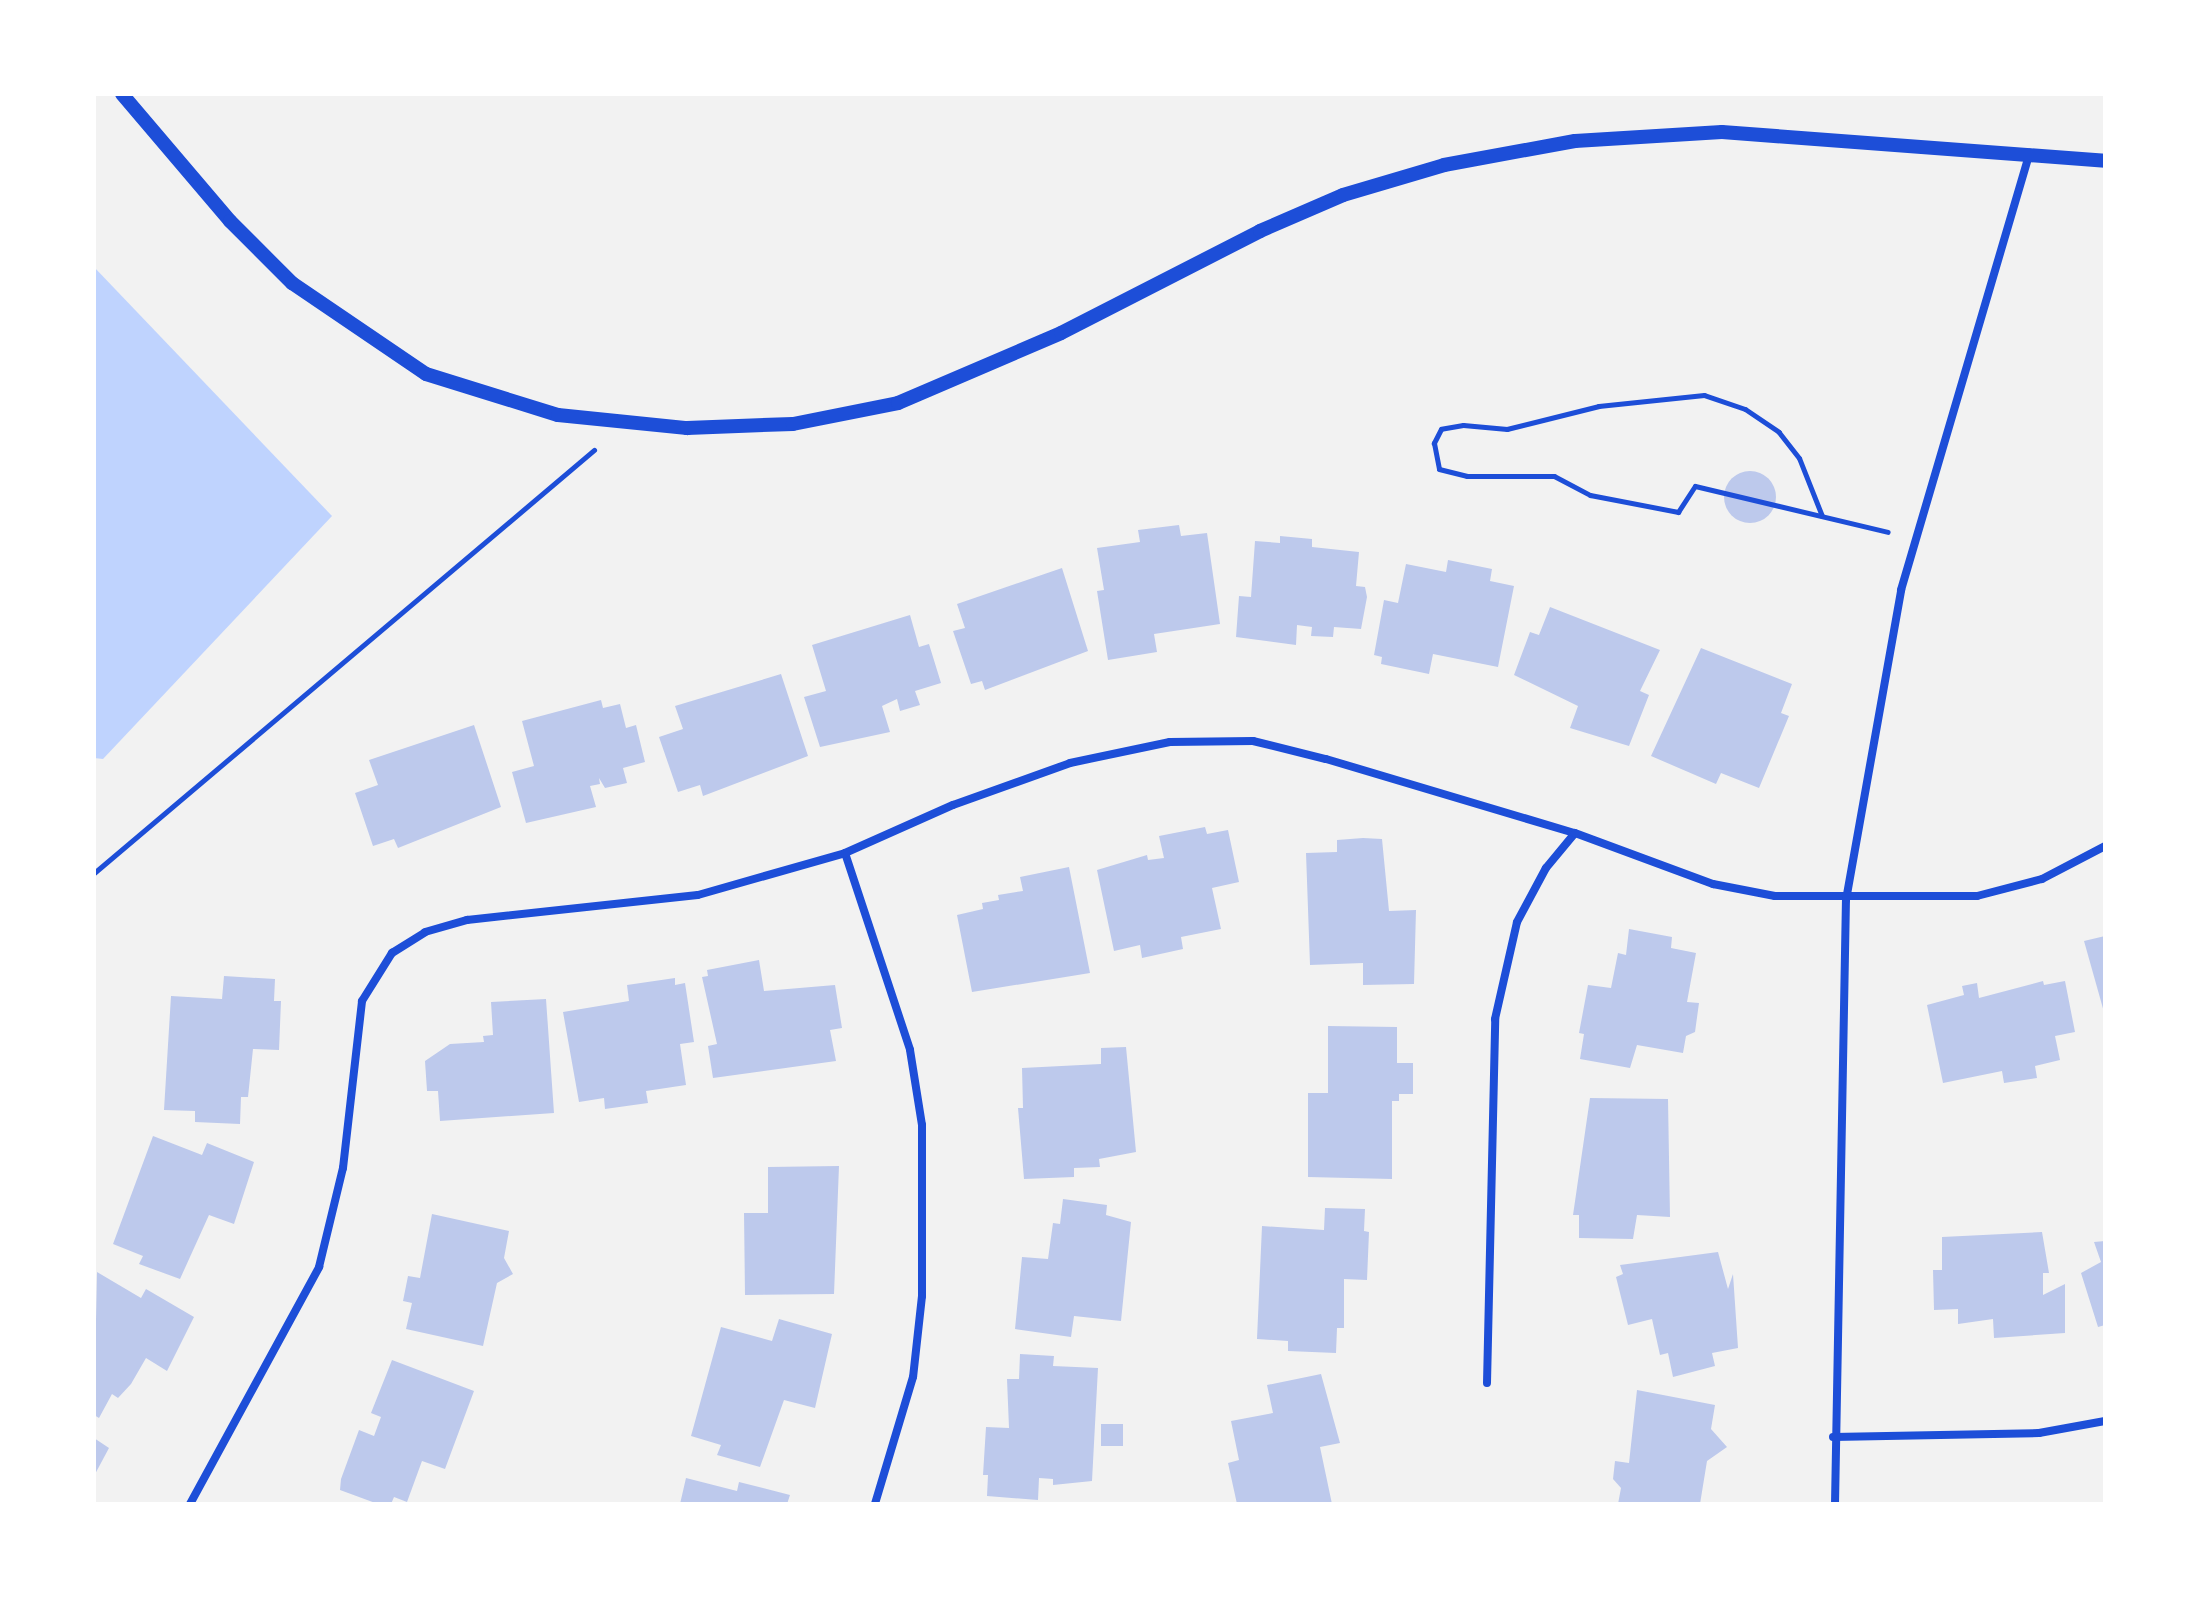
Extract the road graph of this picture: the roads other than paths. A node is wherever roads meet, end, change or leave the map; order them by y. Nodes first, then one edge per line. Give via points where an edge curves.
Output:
1 (122, 94) edge
2 (2031, 152) junction
3 (2105, 161) edge
4 (1575, 833) junction
5 (2105, 846) edge
6 (845, 853) junction
7 (1846, 900) junction
8 (1487, 1383) dead end
9 (2105, 1421) edge
10 (1833, 1437) junction
11 (190, 1504) edge
12 (875, 1504) edge
13 (1835, 1504) edge

1 - 2 street via 230,221 292,283 354,327 426,374 543,412 624,425 754,427 851,415 898,403 1061,333 1274,225 1343,195 1444,165 1575,141 1722,132
2 - 3 street
2 - 7 street via 1901,590
4 - 6 street via 1253,741 1170,742 1070,763 953,805
4 - 7 street via 1741,891
4 - 8 street via 1546,868 1517,922 1495,1019
5 - 7 street via 2042,879 1977,896
6 - 11 street via 698,895 467,920 425,932 392,953 362,1001 343,1168 319,1267
6 - 12 street via 910,1050 922,1125 922,1296 913,1377
7 - 10 street
9 - 10 street via 2039,1433
10 - 13 street

